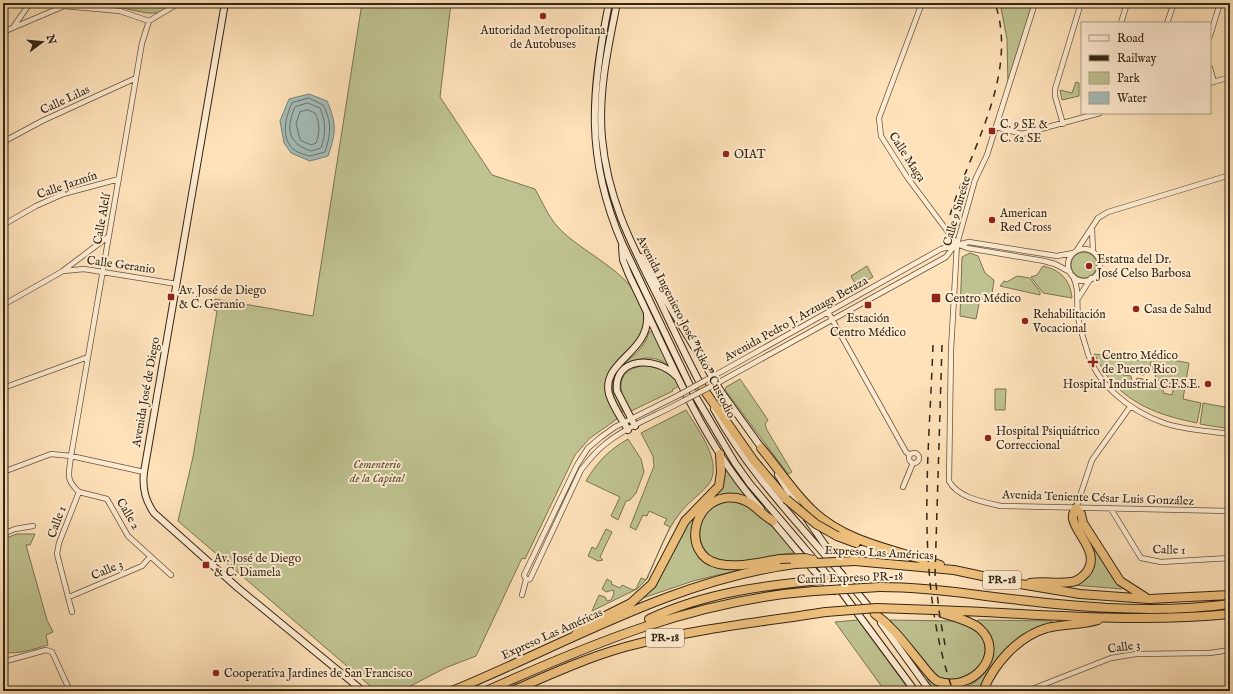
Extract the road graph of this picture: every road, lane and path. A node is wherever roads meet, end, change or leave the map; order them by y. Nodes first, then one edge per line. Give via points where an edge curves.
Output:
1 (30, 3) edge
2 (179, 3) edge
3 (225, 3) edge
4 (609, 3) edge
5 (617, 3) edge
6 (922, 3) edge
7 (1035, 3) edge
8 (1082, 3) edge
9 (1128, 3) edge
10 (1174, 3) edge
11 (1220, 3) edge
12 (63, 5) edge
13 (149, 21) junction
14 (1121, 22) edge
15 (1167, 22) edge
16 (14, 26) junction
17 (3, 32) edge
18 (1211, 33) edge
19 (1230, 77) edge
20 (136, 78) junction
21 (1212, 82) edge
22 (1097, 114) edge
23 (1063, 124) junction
24 (996, 128) junction
25 (3, 142) edge
26 (1230, 175) edge
27 (119, 179) junction
28 (3, 225) edge
29 (1092, 229) junction
30 (109, 236) junction
31 (622, 242) junction
32 (632, 243) junction
33 (956, 244) junction
34 (1077, 250) junction
35 (1093, 252) junction
36 (1073, 253) junction
37 (63, 270) junction
38 (103, 272) junction
39 (1071, 274) junction
40 (1092, 278) junction
41 (177, 284) junction
42 (1079, 299) junction
43 (3, 305) edge
44 (647, 312) junction
45 (828, 312) junction
46 (832, 320) junction
47 (88, 357) junction
48 (710, 378) junction
49 (714, 385) junction
50 (684, 387) junction
51 (702, 387) junction
52 (3, 388) edge
53 (1130, 407) junction
54 (631, 419) junction
55 (624, 423) junction
56 (635, 426) junction
57 (628, 430) junction
58 (1230, 434) edge
59 (761, 448) junction
60 (720, 454) junction
61 (910, 455) junction
62 (71, 456) junction
63 (913, 464) junction
64 (3, 472) edge
65 (144, 472) junction
66 (949, 481) joint
67 (903, 487) dead end
68 (78, 492) junction
69 (1076, 508) junction
70 (1111, 509) junction
71 (1230, 511) edge
72 (773, 521) junction
73 (33, 526) dead end
74 (3, 534) edge
75 (150, 557) junction
76 (1230, 558) edge
77 (923, 559) junction
78 (822, 562) junction
79 (954, 570) junction
80 (171, 575) dead end
81 (526, 580) junction
82 (827, 580) junction
83 (848, 580) junction
84 (1020, 584) junction
85 (522, 595) dead end
86 (1230, 595) edge
87 (69, 598) junction
88 (1149, 599) junction
89 (1230, 604) edge
90 (934, 610) junction
91 (72, 612) dead end
92 (875, 614) junction
93 (1230, 614) edge
94 (1104, 618) junction
95 (622, 633) junction
96 (569, 639) junction
97 (1230, 650) edge
98 (5, 660) edge
99 (3, 673) edge
100 (70, 691) edge
101 (363, 691) edge
102 (452, 691) edge
103 (486, 691) edge
104 (512, 691) edge
105 (915, 691) edge
106 (930, 691) edge
107 (983, 691) edge
108 (1027, 691) edge

1 - 16 street
2 - 13 street
3 - 41 main road, Avenida José de Diego
4 - 31 main road, Avenida Ingeniero José "Kiko" Custodio via 596,71 594,120 600,174 613,222
5 - 32 main road, Avenida Ingeniero José "Kiko" Custodio via 602,83 602,138 614,199
6 - 33 street, Calle Maga via 885,99 878,126 881,136 907,177
7 - 24 street, Calle 9 Sureste
8 - 23 street via 1056,85 1055,96
9 - 14 street
10 - 15 street
11 - 18 street
12 - 13 street via 120,11
12 - 16 street
13 - 20 street, Calle Alelí
16 - 17 street
19 - 21 street
20 - 25 street, Calle Lilas via 42,121
20 - 27 street, Calle Alelí
22 - 23 street
23 - 24 street via 1022,134
24 - 33 street, Calle 9 Sureste via 975,180
26 - 29 street via 1108,212 1098,218
27 - 28 street, Calle Jazmín via 63,194
27 - 30 street, Calle Alelí
29 - 34 street
29 - 35 street
30 - 37 street, Calle Geranio
30 - 38 street, Calle Alelí
31 - 44 main road via 623,260
31 - 82 main road, Avenida Ingeniero José "Kiko" Custodio via 666,339 721,442 750,484
32 - 48 main road via 649,268
32 - 51 main road, Avenida Ingeniero José "Kiko" Custodio
33 - 36 street, Avenida Pedro J. Arzuaga Beraza via 969,242 1057,256
33 - 39 street via 1055,264
33 - 45 street, Avenida Pedro J. Arzuaga Beraza
33 - 46 street, Avenida Pedro J. Arzuaga Beraza via 946,257
33 - 66 street, Calle 9 Sureste
34 - 35 street via 1087,249
34 - 36 street
35 - 40 street via 1099,267 1097,274
36 - 39 street via 1068,260
37 - 38 street, Calle Geranio via 84,269
37 - 43 street, Calle Geranio
38 - 41 street, Calle Geranio
38 - 47 street, Calle Alelí
39 - 40 street via 1082,280
39 - 42 street
40 - 42 street
41 - 65 main road, Avenida José de Diego
42 - 53 street via 1078,314 1086,350 1107,387
44 - 50 main road
44 - 55 main road via 648,325 645,335 616,367 609,384 610,395
45 - 46 street
45 - 48 street, Avenida Pedro J. Arzuaga Beraza
46 - 49 street, Avenida Pedro J. Arzuaga Beraza
46 - 61 street
47 - 52 street
47 - 62 street, Calle Alelí
48 - 49 main road
48 - 54 street, Avenida Pedro J. Arzuaga Beraza, bridge
49 - 56 street, Avenida Pedro J. Arzuaga Beraza, bridge
49 - 59 main road
50 - 54 main road via 670,370 661,365 641,362 627,368 620,375 616,385
50 - 60 main road
51 - 77 highway, bridge via 754,461 786,499 816,524 836,536 871,549
51 - 83 main road, Avenida Ingeniero José "Kiko" Custodio via 738,451 761,482
53 - 58 street via 1164,423
53 - 69 street via 1092,460
54 - 55 street, Avenida Pedro J. Arzuaga Beraza
54 - 56 main road
55 - 57 main road
55 - 81 street, Avenida Pedro J. Arzuaga Beraza via 588,448 577,465 524,575
56 - 57 street, Avenida Pedro J. Arzuaga Beraza
57 - 81 street, Avenida Pedro J. Arzuaga Beraza via 604,444 581,470 530,579
59 - 77 highway via 811,510 837,529 865,542
59 - 83 main road
60 - 72 main road via 748,494
60 - 96 highway via 719,486 685,521 658,574 645,592 631,603 585,626
61 - 63 street via 909,460
61 - 63 street via 914,453 919,456 918,462
62 - 64 street via 50,454
62 - 65 street
62 - 68 street via 68,476 70,484
63 - 67 street
65 - 101 main road, Avenida José de Diego via 144,493 154,513 238,588
66 - 69 street, Avenida Teniente César Luis González via 952,487 974,499 1001,506
68 - 75 street, Calle 2 via 107,499 128,536
68 - 87 street, Calle 1 via 57,554
69 - 70 street, Avenida Teniente César Luis González
69 - 84 highway via 1073,520 1090,551 1090,563 1085,574 1070,582 1044,581
69 - 88 highway via 1081,514 1082,523 1120,581
70 - 71 street, Avenida Teniente César Luis González
70 - 76 street, Calle 1 via 1141,558 1161,562
72 - 78 highway, bridge via 746,501 724,498 708,505 701,514 695,529 696,542 704,555 719,564 735,565 805,558
72 - 82 main road
73 - 74 street
75 - 80 street, Calle 2
75 - 87 street, Calle 3 via 142,566
77 - 79 highway
78 - 79 highway, Expreso Las Américas / PR-18, bridge via 855,561
78 - 96 highway, Expreso Las Américas / PR-18, bridge via 755,571 695,588
79 - 84 highway, Expreso Las Américas / PR-18
81 - 85 street, Avenida Pedro J. Arzuaga Beraza
82 - 95 highway via 764,587 710,597 666,612
82 - 105 main road, Avenida Ingeniero José "Kiko" Custodio via 851,604
83 - 92 main road, Avenida Ingeniero José "Kiko" Custodio
84 - 88 highway, Expreso Las Américas / PR-18 via 1080,594
86 - 88 highway, Expreso Las Américas / PR-18
87 - 91 street, Calle 1
89 - 95 highway, Carril Expreso PR-18, bridge via 1185,609 1104,607 948,590 880,587 770,595 718,605
90 - 92 highway via 973,624 987,638 989,653 985,668 969,683 952,685 937,681 888,624
90 - 94 highway, PR-18
90 - 104 highway, PR-18, bridge via 877,608 826,612 626,647 590,658
92 - 106 main road, Avenida Ingeniero José "Kiko" Custodio
93 - 94 highway, PR-18
94 - 107 highway via 1087,623 1046,628 1026,639 993,669
95 - 103 highway, Carril Expreso PR-18
96 - 102 highway, Expreso Las Américas / PR-18
97 - 108 street, Calle 3 via 1210,653 1136,654 1111,658
98 - 99 street
98 - 100 street via 46,650 52,652

